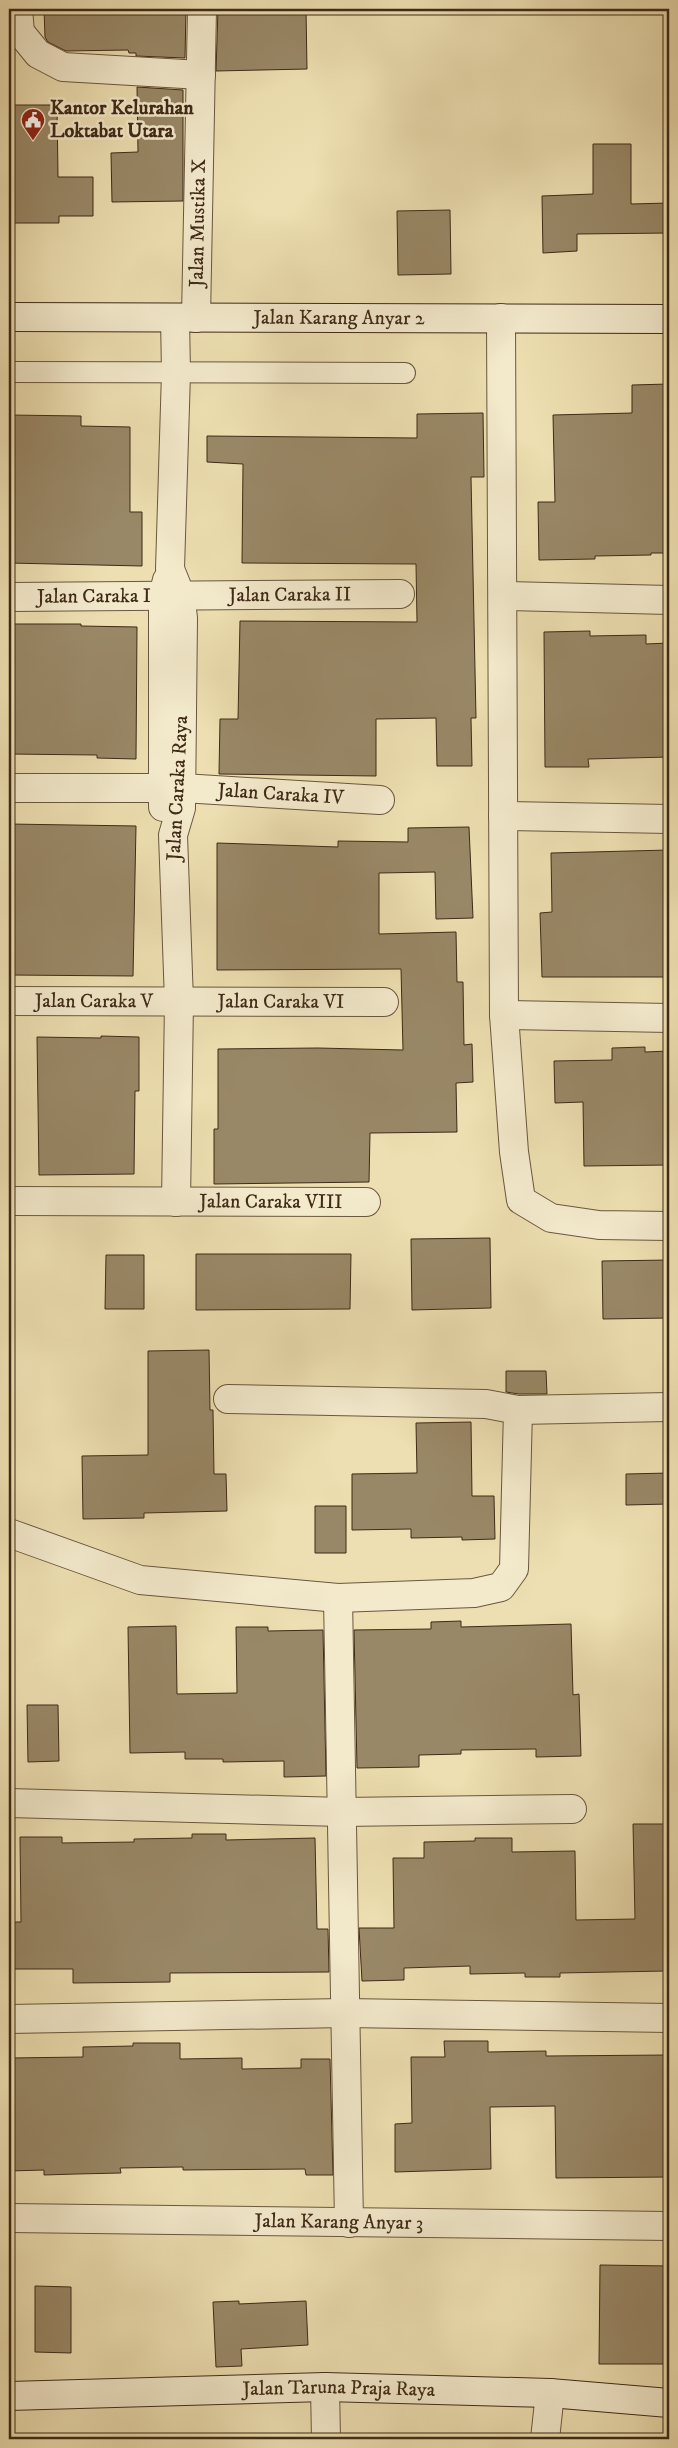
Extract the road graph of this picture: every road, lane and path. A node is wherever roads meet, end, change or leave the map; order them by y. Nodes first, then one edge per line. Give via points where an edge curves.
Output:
1 (18, 9) edge
2 (202, 9) edge
3 (201, 74) junction
4 (9, 317) edge
5 (185, 318) junction
6 (501, 318) junction
7 (669, 318) edge
8 (9, 372) edge
9 (176, 372) junction
10 (405, 372) dead end
11 (171, 586) junction
12 (400, 594) dead end
13 (503, 596) junction
14 (9, 597) edge
15 (669, 600) edge
16 (9, 788) edge
17 (172, 788) junction
18 (380, 800) dead end
19 (503, 816) junction
20 (669, 819) edge
21 (9, 1000) edge
22 (179, 1001) junction
23 (384, 1002) dead end
24 (504, 1015) junction
25 (669, 1018) edge
26 (9, 1201) edge
27 (176, 1202) junction
28 (366, 1202) dead end
29 (669, 1226) edge
30 (228, 1399) dead end
31 (669, 1407) edge
32 (518, 1410) junction
33 (9, 1533) edge
34 (338, 1598) junction
35 (9, 1803) edge
36 (572, 1809) dead end
37 (342, 1812) junction
38 (345, 2013) junction
39 (669, 2018) edge
40 (9, 2019) edge
41 (9, 2218) edge
42 (349, 2222) junction
43 (669, 2226) edge
44 (325, 2387) junction
45 (550, 2393) junction
46 (9, 2396) edge
47 (669, 2403) edge
48 (326, 2439) edge
49 (545, 2439) edge

1 - 3 street via 20,32 38,54 63,67
2 - 3 street, Jalan Mustika X
3 - 5 street, Jalan Mustika X
4 - 5 street, Jalan Karang Anyar 2
5 - 6 street, Jalan Karang Anyar 2
5 - 9 street
6 - 7 street, Jalan Karang Anyar 2
6 - 13 street
8 - 9 lane
9 - 10 lane
9 - 11 street
11 - 12 street, Jalan Caraka II
11 - 14 street, Jalan Caraka I
11 - 17 street, Jalan Caraka Raya
13 - 15 street
13 - 19 street
16 - 17 street, Jalan Caraka IV
17 - 18 street, Jalan Caraka IV
17 - 22 street, Jalan Caraka Raya via 162,802 173,835
19 - 20 street
19 - 24 street
21 - 22 street, Jalan Caraka V
22 - 23 street, Jalan Caraka VI
22 - 27 street, Jalan Caraka Raya
24 - 25 street
24 - 29 street via 514,1152 521,1200 551,1218 599,1225
26 - 27 street, Jalan Caraka VIII
27 - 28 street, Jalan Caraka VIII
30 - 32 street via 486,1404
31 - 32 street
32 - 34 street via 514,1569 501,1588 474,1593
33 - 34 street via 140,1580
34 - 37 street
35 - 37 street
36 - 37 street
37 - 38 street
38 - 39 street
38 - 40 street
38 - 42 street
41 - 42 street, Jalan Karang Anyar 3
42 - 43 street, Jalan Karang Anyar 3
44 - 45 street, Jalan Taruna Praja Raya
44 - 46 street, Jalan Taruna Praja Raya
44 - 48 street
45 - 47 street, Jalan Taruna Praja Raya
45 - 49 street

